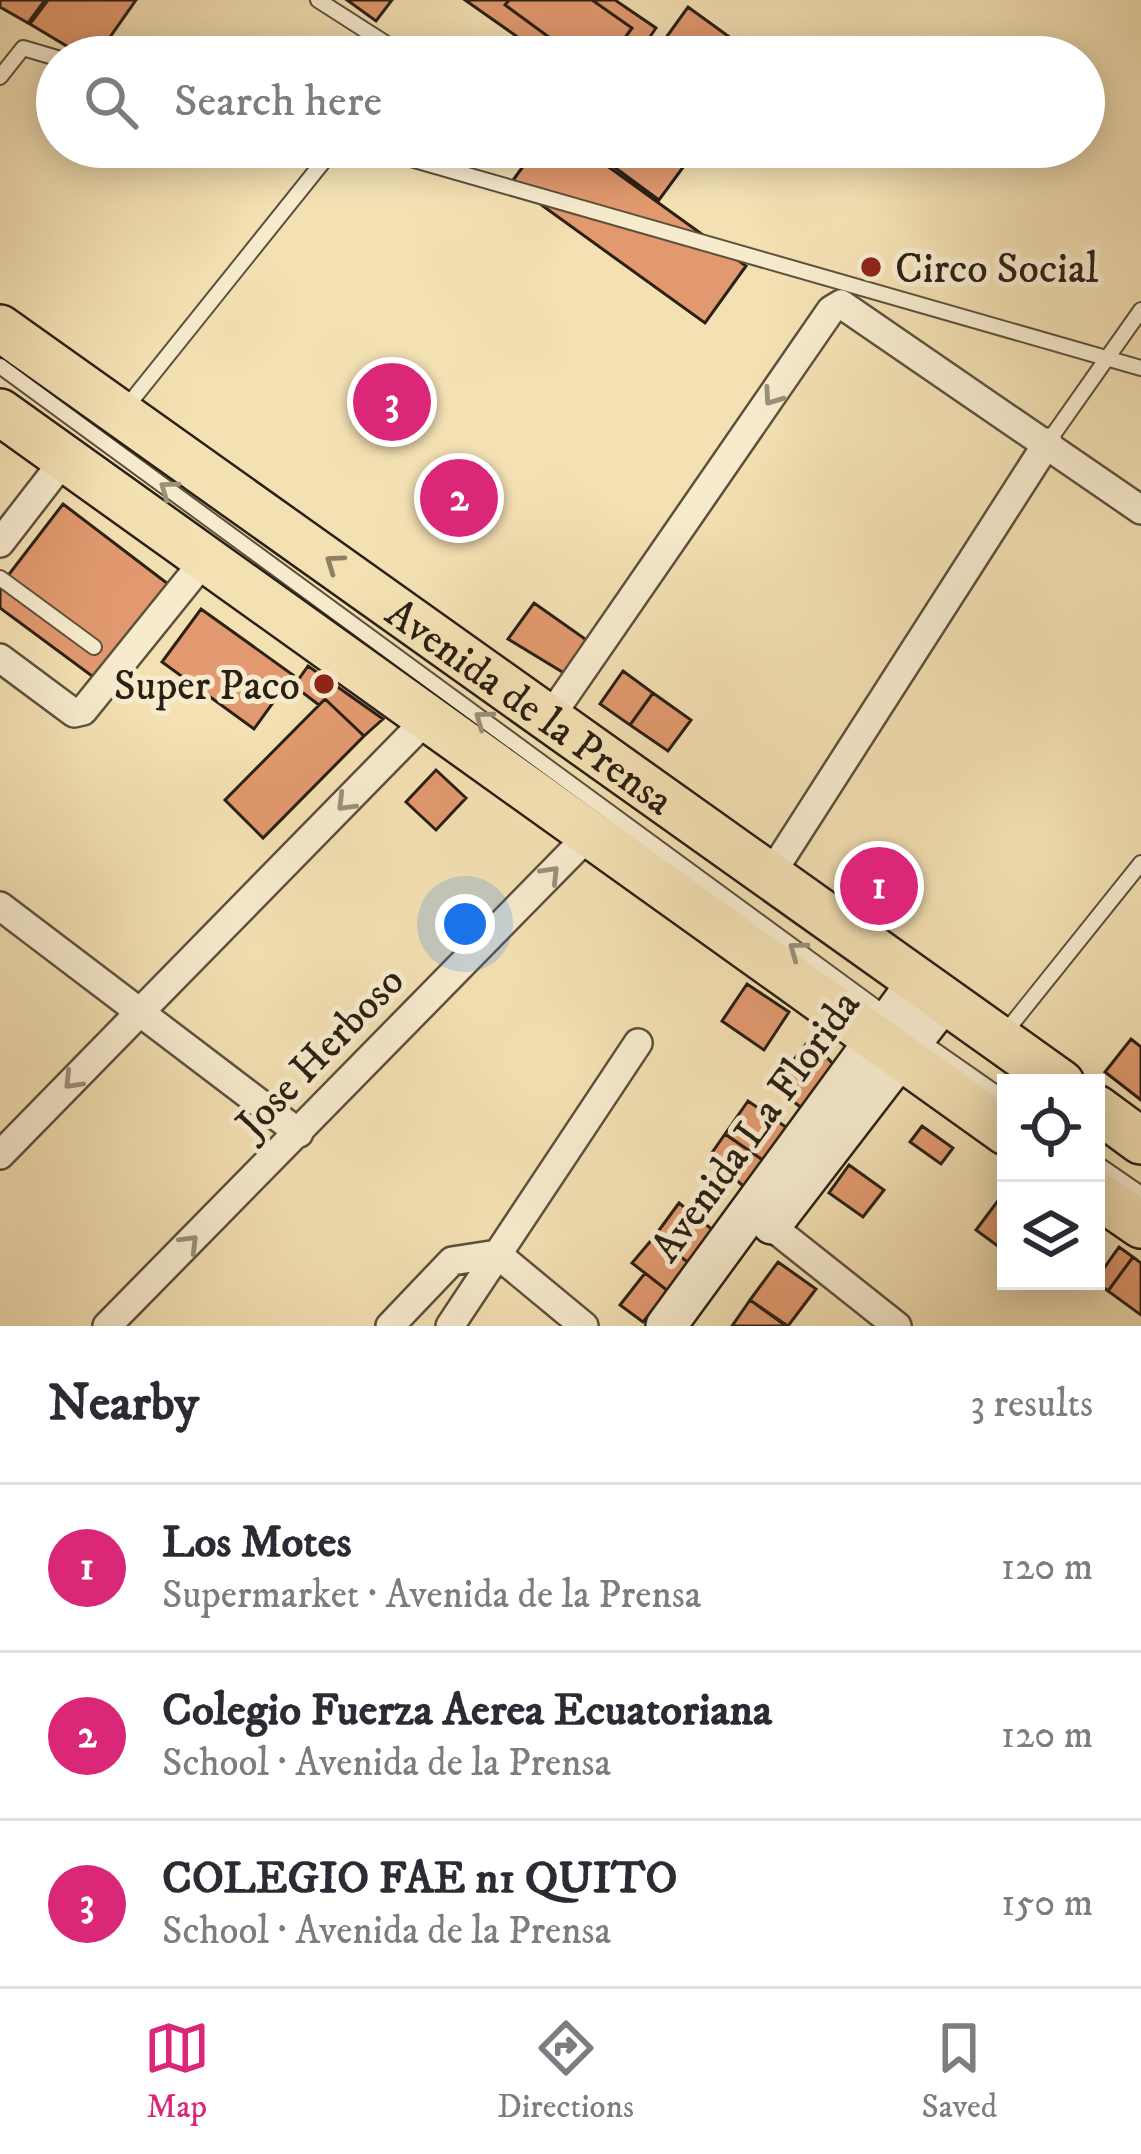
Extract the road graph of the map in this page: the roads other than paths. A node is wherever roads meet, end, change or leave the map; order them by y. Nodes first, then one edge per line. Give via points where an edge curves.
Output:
1 (318, 0) edge
2 (374, 36) edge
3 (36, 52) edge
4 (0, 77) edge
5 (318, 168) edge
6 (441, 168) edge
7 (1141, 310) edge
8 (0, 328) edge
9 (0, 366) edge
10 (1141, 368) edge
11 (0, 412) edge
12 (121, 414) junction
13 (1048, 442) junction
14 (64, 459) junction
15 (1141, 510) edge
16 (0, 544) edge
17 (204, 561) junction
18 (0, 578) edge
19 (94, 646) dead end
20 (0, 658) edge
21 (550, 717) junction
22 (427, 719) junction
23 (590, 834) junction
24 (1141, 862) edge
25 (771, 874) junction
26 (0, 906) edge
27 (932, 990) junction
28 (138, 1014) junction
29 (1000, 1039) junction
30 (896, 1040) junction
31 (638, 1043) dead end
32 (1049, 1074) edge
33 (997, 1095) edge
34 (1105, 1115) edge
35 (997, 1124) edge
36 (299, 1132) junction
37 (1141, 1141) edge
38 (0, 1155) edge
39 (1105, 1169) edge
40 (1141, 1194) edge
41 (1105, 1200) edge
42 (1141, 1225) edge
43 (771, 1226) junction
44 (497, 1254) junction
45 (107, 1326) edge
46 (390, 1326) edge
47 (450, 1326) edge
48 (584, 1326) edge
49 (666, 1326) edge
50 (699, 1326) edge
51 (897, 1326) edge

1 - 2 lane
3 - 4 lane via 23,48
5 - 12 lane
6 - 10 lane
7 - 13 lane
8 - 12 main road, Avenida de la Prensa
30 -> 9 lane
11 - 14 main road, Avenida de la Prensa
21 -> 12 main road, Avenida de la Prensa
13 - 15 street
13 -> 21 street via 841,304
13 - 25 street
14 - 16 street
14 - 17 main road, Avenida de la Prensa
17 - 20 street via 83,711
17 - 22 main road, Avenida de la Prensa
18 - 19 lane
21 - 25 main road, Avenida de la Prensa
22 - 23 main road, Avenida de la Prensa
22 -> 28 street
23 - 30 main road, Avenida de la Prensa
36 -> 23 street, Jose Herboso
24 - 29 lane
25 - 27 main road, Avenida de la Prensa
26 - 28 street
27 - 29 main road, Avenida de la Prensa
27 - 30 main road, Avenida La Florida
28 - 36 street
28 -> 38 street
29 - 32 main road, Avenida de la Prensa
30 - 33 lane
30 - 35 main road, Avenida de la Prensa
30 - 43 main road, Avenida La Florida
30 - 49 main road, Avenida La Florida
31 - 44 street
34 - 37 main road
45 -> 36 street, Jose Herboso
39 - 40 lane
41 - 42 main road
43 - 50 main road, Avenida La Florida
43 - 51 street
44 - 46 street via 452,1261
44 - 47 street
44 - 48 street

